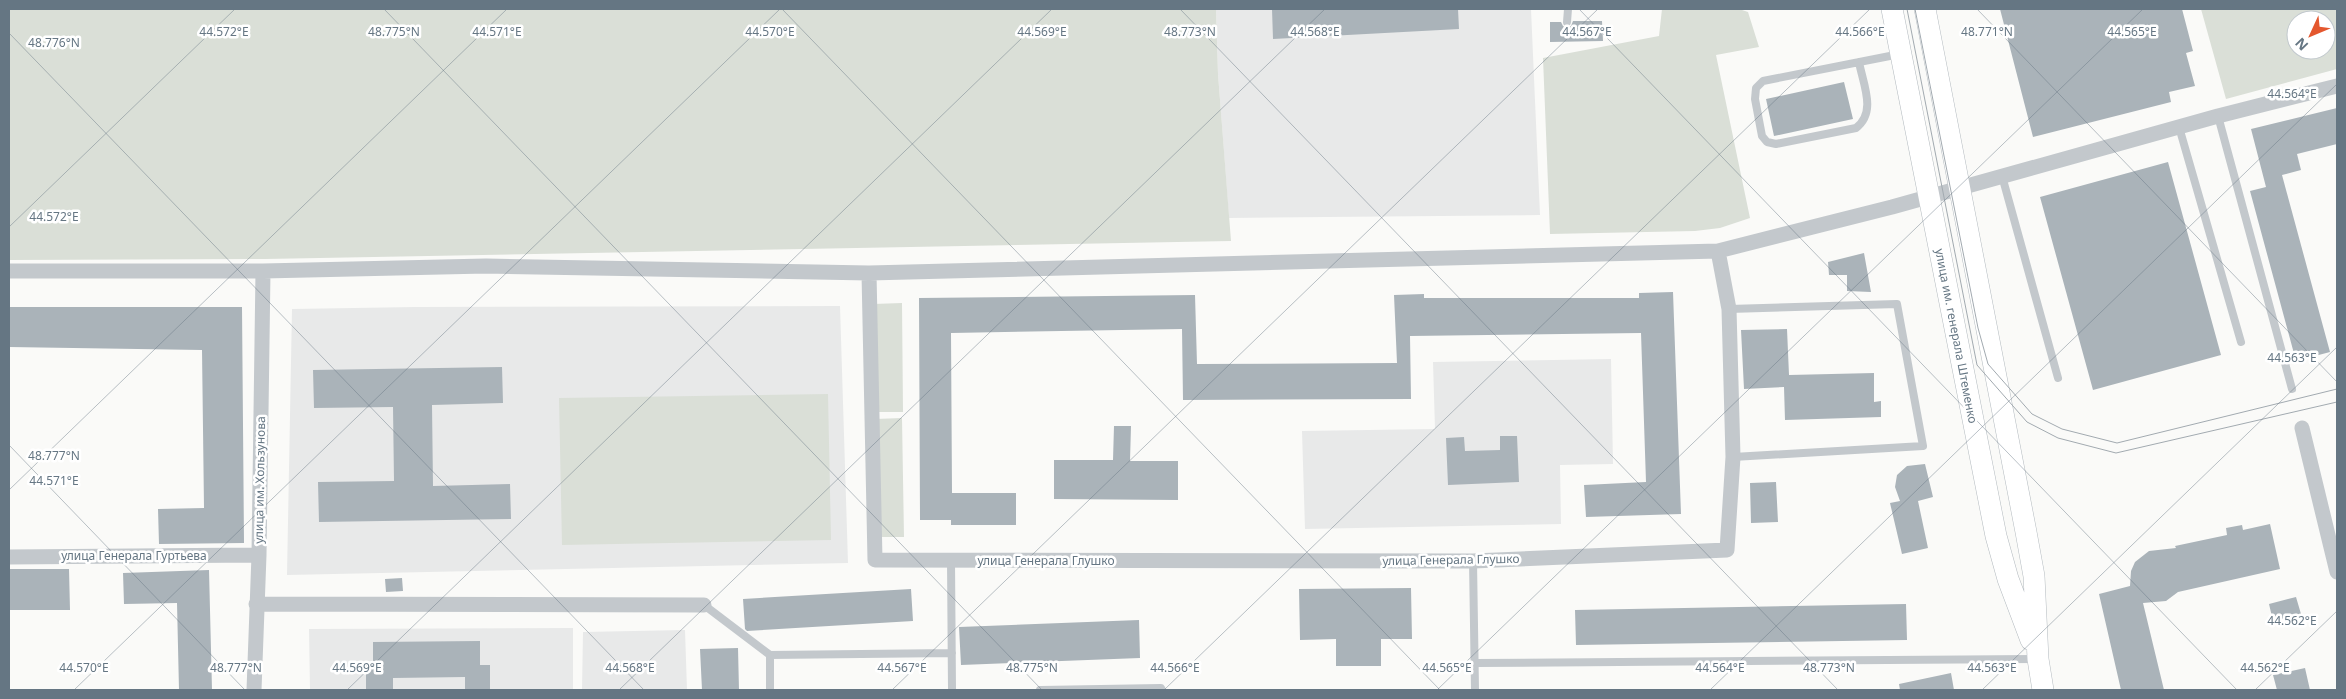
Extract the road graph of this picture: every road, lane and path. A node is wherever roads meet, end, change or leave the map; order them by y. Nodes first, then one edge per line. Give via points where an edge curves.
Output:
1 (1568, 9) edge
2 (1892, 9) edge
3 (1925, 9) edge
4 (1567, 22) dead end
5 (1901, 53) junction
6 (1859, 62) junction
7 (2337, 86) edge
8 (2218, 116) junction
9 (2179, 127) junction
10 (2002, 176) junction
11 (1959, 188) junction
12 (1930, 196) junction
13 (1718, 251) junction
14 (9, 271) edge
15 (263, 271) junction
16 (869, 273) junction
17 (1728, 309) junction
18 (2241, 342) dead end
19 (2058, 378) dead end
20 (2292, 389) dead end
21 (2302, 428) dead end
22 (1733, 457) junction
23 (258, 555) junction
24 (9, 557) edge
25 (951, 561) junction
26 (1473, 561) junction
27 (2337, 572) edge
28 (256, 604) junction
29 (704, 605) joint
30 (952, 653) junction
31 (770, 654) junction
32 (2038, 659) junction
33 (1474, 663) junction
34 (254, 690) edge
35 (770, 690) edge
36 (952, 690) edge
37 (1040, 690) edge
38 (1162, 690) edge
39 (1475, 690) edge
40 (2043, 690) edge

1 - 4 lane
2 - 5 street, улица им. генерала Штеменко
3 - 11 street, улица им. генерала Штеменко
5 - 6 lane
5 - 12 street, улица им. генерала Штеменко
6 - 6 lane via 1763,81 1756,88 1754,99 1762,136 1767,142 1776,144 1856,128 1868,111
7 - 8 street
8 - 9 street
8 - 20 lane
9 - 10 street
9 - 18 lane
10 - 11 street
10 - 19 lane
11 - 12 street
11 - 32 street, улица им. генерала Штеменко via 2031,558
12 - 13 street
12 - 32 street, улица им. генерала Штеменко via 1996,536 2008,579
13 - 16 street
13 - 17 street, улица Генерала Глушко
14 - 15 street
15 - 16 street via 486,266
15 - 23 street, улица им. Хользунова
16 - 25 street, улица Генерала Глушко via 874,560
17 - 22 street, улица Генерала Глушко
17 - 22 lane via 1897,304 1923,446
21 - 27 street
22 - 26 street, улица Генерала Глушко via 1727,550
23 - 24 street, улица Генерала Гуртьева
23 - 28 street, улица им. Хользунова
25 - 26 street, улица Генерала Глушко
25 - 30 lane
26 - 33 lane
28 - 29 street
28 - 34 street, улица им. Хользунова
29 - 31 lane
30 - 31 lane
30 - 36 lane
31 - 35 lane
32 - 33 lane
32 - 40 street, улица им. генерала Штеменко
33 - 39 lane
37 - 38 lane

